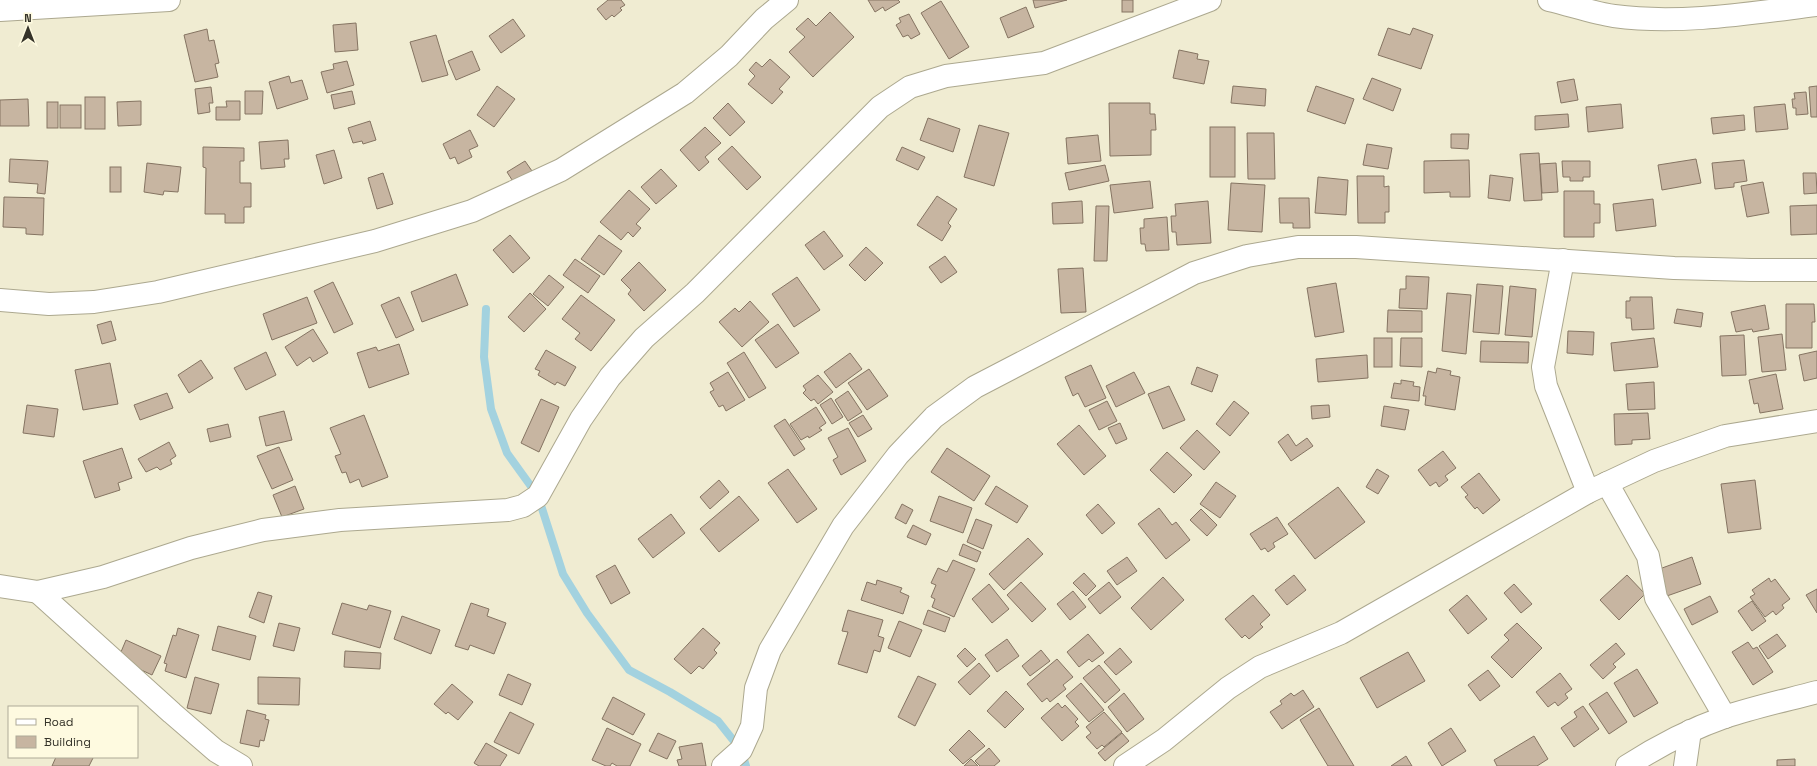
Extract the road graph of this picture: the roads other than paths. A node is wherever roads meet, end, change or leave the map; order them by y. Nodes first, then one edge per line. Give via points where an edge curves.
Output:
1 (169, 0) edge
2 (787, 0) edge
3 (1210, 0) edge
4 (1550, 0) edge
5 (1817, 5) edge
6 (0, 10) edge
7 (1563, 260) junction
8 (1817, 270) edge
9 (0, 300) edge
10 (1817, 421) edge
11 (1598, 488) junction
12 (0, 586) edge
13 (38, 592) junction
14 (1817, 692) edge
15 (1725, 717) junction
16 (1690, 731) junction
17 (241, 766) edge
18 (723, 766) edge
19 (1125, 766) edge
20 (1627, 766) edge
21 (1685, 766) edge

1 - 6 street
2 - 9 street via 764,19 729,56 685,93 561,170 472,211 375,241 158,292 94,302 49,304
3 - 13 street via 1044,63 946,76 910,87 880,106 695,294 644,338 610,377 581,419 538,496 523,506 508,510 340,520 263,530 191,548 103,577
4 - 5 street via 1614,16 1662,19 1725,16
7 - 8 street via 1674,268
7 - 11 street via 1543,367 1546,386
7 - 18 street via 1356,246 1298,247 1247,256 1194,273 975,387 934,418 898,455 843,526 770,650 756,688 752,726 741,750
10 - 11 street via 1725,436 1654,461
11 - 15 street via 1648,556 1656,598
11 - 19 street via 1341,633 1260,667 1228,688 1164,740
12 - 13 street
13 - 17 street via 211,746
14 - 15 street
15 - 16 street
16 - 20 street
16 - 21 street

